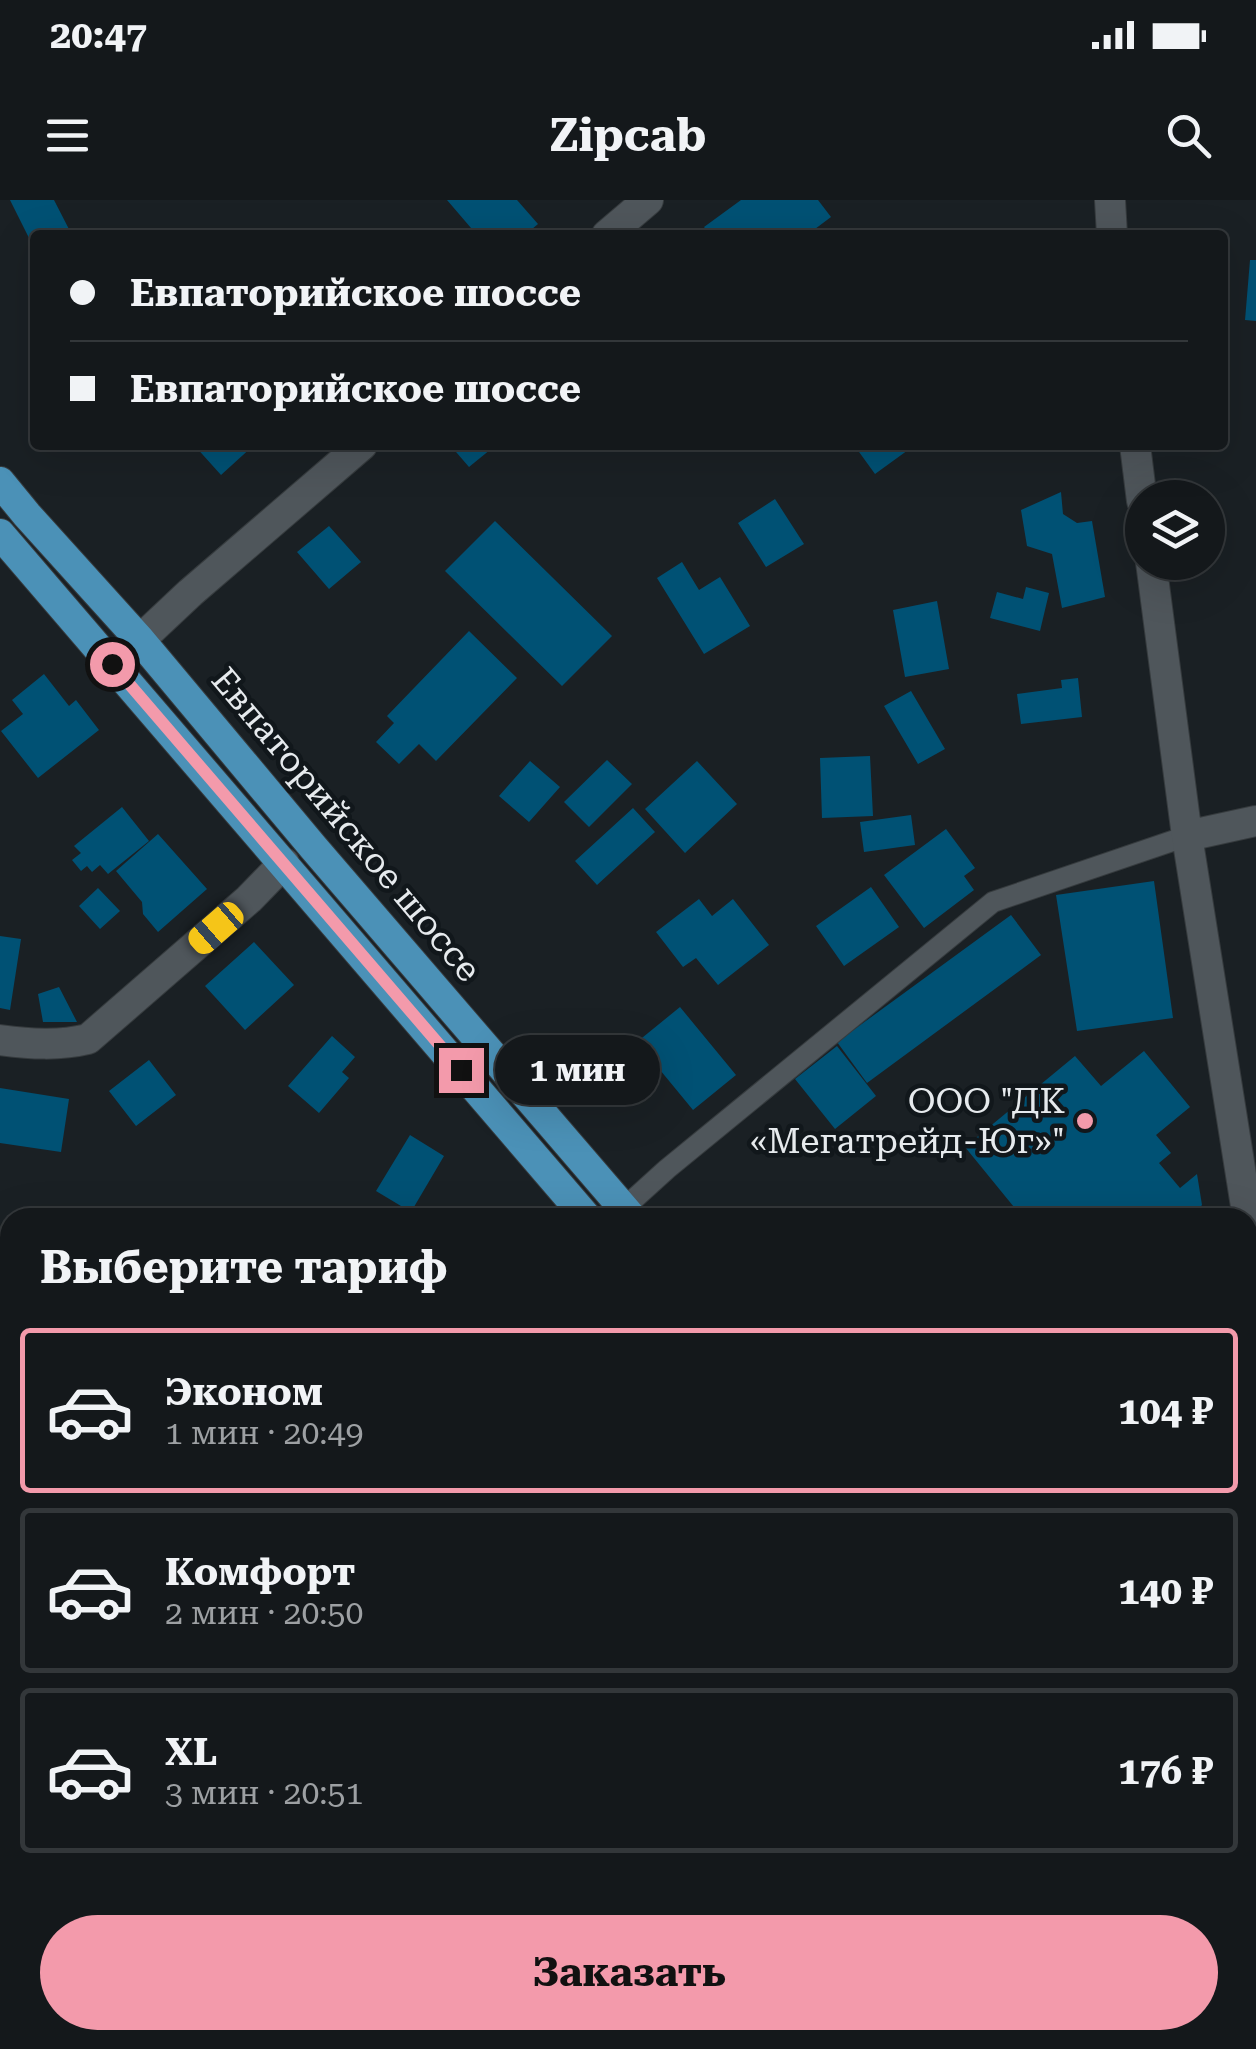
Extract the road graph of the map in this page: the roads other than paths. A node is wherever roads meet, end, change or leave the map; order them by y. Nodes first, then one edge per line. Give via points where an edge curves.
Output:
1 (648, 200) edge
2 (1110, 200) edge
3 (613, 230) edge
4 (1112, 230) edge
5 (356, 450) edge
6 (1136, 450) edge
7 (1139, 480) edge
8 (0, 482) edge
9 (0, 534) edge
10 (1153, 580) edge
11 (140, 640) junction
12 (1256, 822) edge
13 (1188, 836) junction
14 (284, 864) junction
15 (0, 1040) edge
16 (578, 1208) edge
17 (624, 1208) edge
18 (632, 1208) edge
19 (1246, 1208) edge

1 - 3 street
2 - 4 street
5 - 11 street
6 - 7 street
8 - 11 main road, Евпаторийское шоссе
9 - 14 main road, Евпаторийское шоссе
10 - 13 street
11 - 17 main road, Евпаторийское шоссе
12 - 13 street
13 - 18 lane via 993,902 667,1169
13 - 19 street
14 - 15 street via 88,1040
14 - 16 main road, Евпаторийское шоссе

